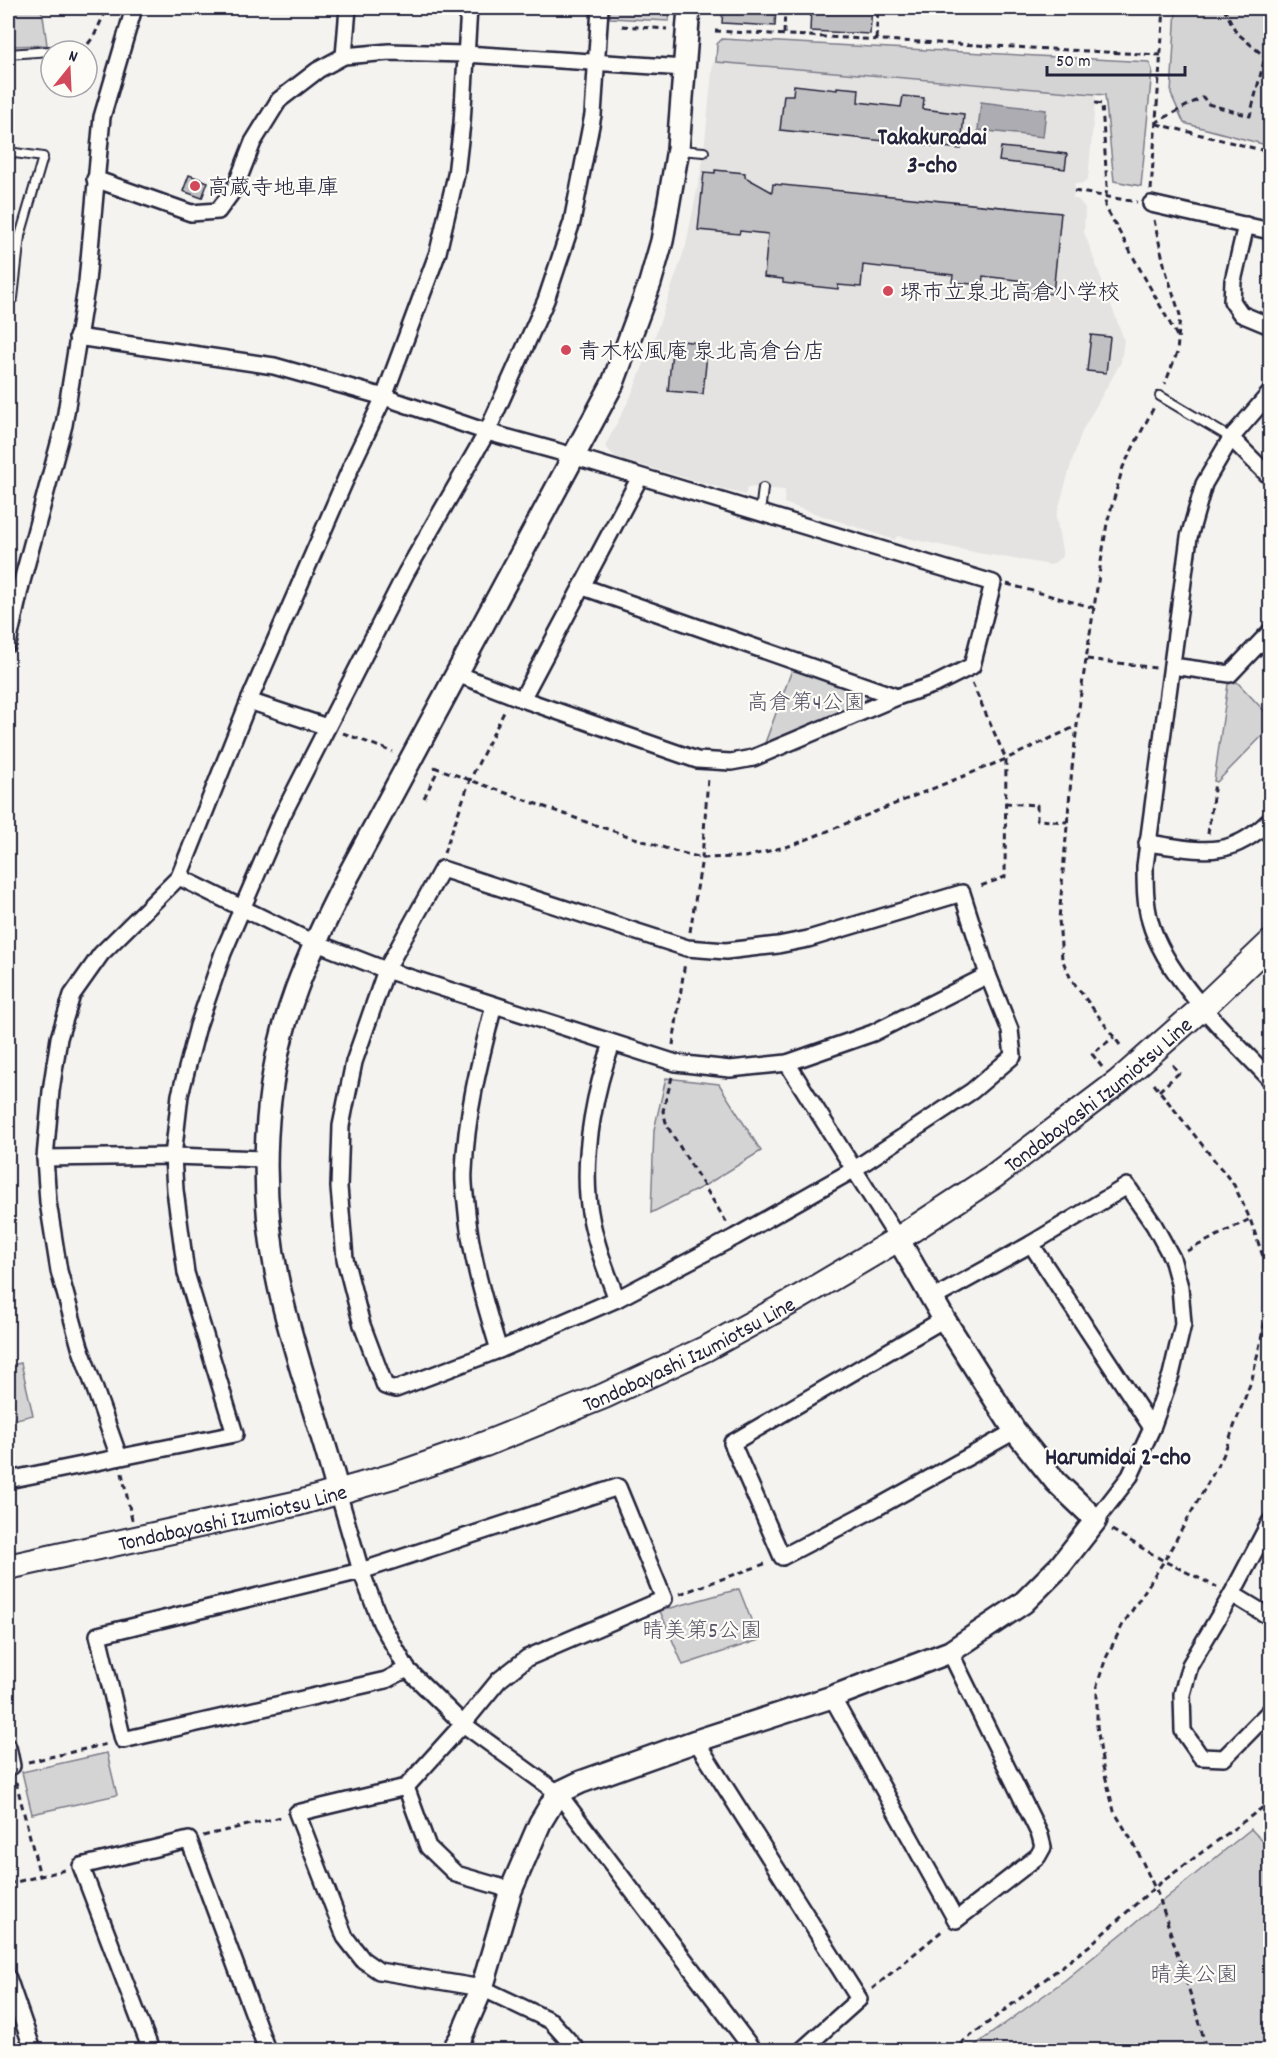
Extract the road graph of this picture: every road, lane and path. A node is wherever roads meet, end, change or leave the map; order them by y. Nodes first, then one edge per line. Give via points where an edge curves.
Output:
1 (107, 8) edge
2 (134, 8) edge
3 (348, 8) edge
4 (469, 8) edge
5 (600, 8) edge
6 (689, 8) edge
7 (785, 8) edge
8 (878, 8) edge
9 (1164, 8) edge
10 (1224, 8) edge
11 (1270, 14) edge
12 (622, 26) dead end
13 (667, 28) dead end
14 (715, 31) dead end
15 (784, 34) junction
16 (92, 39) edge
17 (876, 39) junction
18 (39, 52) edge
19 (8, 54) edge
20 (465, 54) junction
21 (1161, 55) junction
22 (344, 56) junction
23 (1265, 57) junction
24 (1270, 58) edge
25 (597, 63) junction
26 (685, 68) junction
27 (1095, 103) dead end
28 (1155, 123) junction
29 (678, 149) junction
30 (8, 152) edge
31 (704, 152) dead end
32 (1270, 152) edge
33 (95, 179) junction
34 (1074, 191) dead end
35 (1106, 197) junction
36 (1150, 204) junction
37 (1246, 225) junction
38 (1270, 231) edge
39 (8, 298) edge
40 (1270, 326) edge
41 (78, 337) junction
42 (1178, 338) junction
43 (1270, 393) edge
44 (1160, 396) junction
45 (384, 397) junction
46 (488, 432) junction
47 (1231, 438) junction
48 (574, 457) junction
49 (640, 477) junction
50 (1270, 477) edge
51 (763, 488) dead end
52 (759, 513) junction
53 (993, 583) junction
54 (583, 586) junction
55 (1095, 608) junction
56 (1270, 632) edge
57 (8, 644) edge
58 (1086, 659) junction
59 (1171, 668) junction
60 (966, 669) junction
61 (457, 674) junction
62 (518, 697) junction
63 (897, 697) junction
64 (249, 701) junction
65 (1077, 726) junction
66 (327, 727) junction
67 (393, 752) dead end
68 (1006, 759) junction
69 (710, 761) junction
70 (434, 766) dead end
71 (439, 768) junction
72 (470, 780) junction
73 (1215, 782) dead end
74 (424, 798) dead end
75 (1005, 803) junction
76 (1270, 820) edge
77 (1067, 822) junction
78 (1147, 843) junction
79 (1205, 851) junction
80 (702, 858) junction
81 (442, 869) junction
82 (179, 878) junction
83 (962, 893) junction
84 (241, 908) junction
85 (314, 943) junction
86 (1270, 943) edge
87 (386, 970) junction
88 (988, 975) junction
89 (494, 1005) junction
90 (1203, 1007) junction
91 (1114, 1037) junction
92 (612, 1044) junction
93 (1120, 1045) dead end
94 (675, 1063) junction
95 (788, 1063) junction
96 (1171, 1063) dead end
97 (1102, 1067) dead end
98 (1270, 1076) edge
99 (1154, 1084) dead end
100 (1159, 1090) junction
101 (173, 1156) junction
102 (45, 1158) junction
103 (266, 1159) junction
104 (853, 1170) junction
105 (1250, 1219) junction
106 (735, 1238) junction
107 (897, 1239) junction
108 (1031, 1244) junction
109 (1172, 1258) junction
110 (617, 1299) junction
111 (933, 1299) junction
112 (944, 1319) junction
113 (500, 1350) junction
114 (1152, 1428) junction
115 (1015, 1431) junction
116 (119, 1457) junction
117 (8, 1480) edge
118 (338, 1492) junction
119 (1096, 1520) junction
120 (132, 1521) dead end
121 (1270, 1522) edge
122 (782, 1557) junction
123 (1164, 1561) junction
124 (8, 1567) edge
125 (360, 1571) junction
126 (1232, 1594) junction
127 (664, 1599) junction
128 (1270, 1617) edge
129 (950, 1652) junction
130 (407, 1670) junction
131 (832, 1697) junction
132 (1270, 1711) edge
133 (463, 1724) junction
134 (123, 1740) junction
135 (696, 1741) junction
136 (8, 1747) edge
137 (10, 1766) edge
138 (406, 1787) junction
139 (558, 1793) junction
140 (1270, 1802) edge
141 (297, 1813) junction
142 (189, 1840) junction
143 (81, 1866) junction
144 (40, 1876) junction
145 (8, 1884) edge
146 (1155, 1887) junction
147 (511, 1890) junction
148 (956, 1920) junction
149 (8, 1978) edge
150 (482, 1988) junction
151 (859, 1999) junction
152 (33, 2050) edge
153 (151, 2050) edge
154 (267, 2050) edge
155 (453, 2050) edge
156 (577, 2050) edge
157 (753, 2050) edge
158 (802, 2050) edge
159 (952, 2050) edge
160 (1206, 2050) edge

1 - 16 path
2 - 33 street via 102,117
3 - 22 street
4 - 20 street
5 - 25 street
6 - 26 street
7 - 15 path
8 - 17 path
9 - 21 path
10 - 23 path via 1236,32
11 - 23 path via 1264,32
12 - 13 path
14 - 15 path
15 - 17 path
17 - 21 path
18 - 19 lane
20 - 22 street via 389,52
20 - 25 street
20 - 45 street via 456,175 438,252
21 - 28 path
22 - 33 street via 279,100 253,142 235,188 218,211 191,213
23 - 24 path
23 - 28 path via 1250,116 1208,104 1203,97
25 - 26 street
25 - 46 street via 593,115 572,222 546,300
26 - 29 street
27 - 35 path via 1102,104
28 - 32 path
28 - 36 path
29 - 31 lane
29 - 48 street via 662,242 650,283 613,383
30 - 39 lane via 43,157 20,236 13,298
33 - 41 street via 87,282
34 - 35 path
35 - 36 path
35 - 42 path via 1105,206
36 - 37 street
36 - 42 path via 1180,315
37 - 38 street
37 - 40 street via 1232,301 1241,314
41 - 45 street via 274,366
41 - 57 street via 64,425
42 - 44 path via 1177,353
43 - 47 street
44 - 47 lane
44 - 55 path via 1123,467 1107,523
45 - 46 street
45 - 64 street
46 - 48 street
46 - 66 street via 406,573
47 - 50 street
47 - 59 street via 1204,484 1190,537
48 - 49 street
48 - 61 street
49 - 52 street
49 - 54 street
51 - 52 lane
52 - 53 street
53 - 55 path
53 - 60 street via 972,666
54 - 62 street
54 - 63 street
55 - 58 path
56 - 59 street via 1230,674
58 - 59 path
58 - 65 path
59 - 78 street
60 - 63 street
60 - 68 path
61 - 62 street
61 - 85 street
62 - 69 street via 697,760
62 - 72 path
63 - 69 street via 753,758
64 - 66 street
64 - 82 street
65 - 68 path
65 - 77 path
66 - 67 path
66 - 84 street
68 - 75 path
68 - 80 path via 793,845 745,857
69 - 80 path
70 - 71 path
71 - 72 path
71 - 74 path
72 - 80 path
72 - 81 path via 441,860
73 - 79 path
75 - 77 path via 1037,805 1037,820
75 - 83 path via 1005,877
76 - 79 street via 1252,837 1231,848
77 - 91 path via 1059,919 1062,959 1071,979
78 - 79 street
78 - 90 street via 1146,901 1151,924 1179,976
81 - 83 street via 687,948 726,951 808,939
81 - 87 street
82 - 84 street
82 - 102 street via 101,954 72,995 59,1038
83 - 88 street
84 - 85 street
84 - 101 street via 198,1026 180,1095
85 - 87 street
85 - 103 street via 279,1046
86 - 90 main road, Tondabayashi Izumiotsu Line
87 - 89 street
87 - 113 street via 354,1062 341,1126 339,1187 345,1259 362,1326 385,1386 396,1389
88 - 95 street via 873,1033
88 - 104 street via 1010,1030 1012,1056 972,1091
89 - 92 street
89 - 113 street via 474,1086 464,1173 469,1236 483,1299
90 - 98 street
90 - 107 main road, Tondabayashi Izumiotsu Line via 1108,1090 994,1176
91 - 93 path
91 - 97 path via 1092,1054
92 - 94 street
92 - 110 street via 601,1073 588,1152 588,1198 599,1254
94 - 95 street via 730,1069
94 - 106 path via 663,1111 667,1126
95 - 104 street
96 - 100 path via 1179,1073
99 - 100 path
100 - 105 path via 1234,1185
101 - 102 street
101 - 103 street
101 - 116 street via 186,1273 235,1434
102 - 116 street via 59,1271 80,1347
103 - 118 street via 271,1240 279,1286
104 - 106 street
104 - 107 street
105 - 109 path
105 - 123 path via 1266,1265 1266,1317 1252,1379 1224,1456
106 - 110 street
107 - 111 street
107 - 118 main road, Tondabayashi Izumiotsu Line via 707,1348 604,1396 485,1444
108 - 109 street via 1127,1186
108 - 111 street
108 - 114 street
109 - 114 street via 1180,1287 1183,1324 1171,1375
110 - 113 street
111 - 112 street
112 - 115 street
112 - 122 street via 732,1443
114 - 119 street via 1130,1476
115 - 119 street via 1056,1482
115 - 122 street
116 - 117 street
116 - 120 path
118 - 124 main road, Tondabayashi Izumiotsu Line
118 - 125 street
119 - 123 path
119 - 129 street via 1060,1566 1023,1603
121 - 126 street
122 - 127 path
123 - 126 path
123 - 146 path via 1122,1626 1097,1685 1097,1726 1114,1811
125 - 127 street via 618,1487
125 - 130 street via 381,1623
125 - 134 street via 98,1635
126 - 128 street
126 - 132 street via 1190,1665 1182,1694 1183,1731 1201,1757 1224,1758
127 - 133 street via 526,1658 499,1680
129 - 131 street
129 - 148 street via 1043,1847 1038,1856
130 - 133 street
130 - 134 street via 386,1680
131 - 135 street
131 - 148 street
133 - 138 street
133 - 139 street
134 - 137 path
135 - 139 street
135 - 151 street
136 - 137 street
137 - 144 path
138 - 141 street
138 - 147 street via 428,1847 456,1875
139 - 147 street via 540,1823
139 - 157 street
140 - 146 path
141 - 142 path
141 - 150 street via 345,1938 363,1960 379,1971
142 - 143 street
142 - 154 street
143 - 144 path
143 - 153 street
144 - 145 path
146 - 159 path via 1089,1946
146 - 160 path
147 - 150 street
148 - 151 path
149 - 152 street
150 - 155 street
150 - 156 street via 551,2020
151 - 158 street

